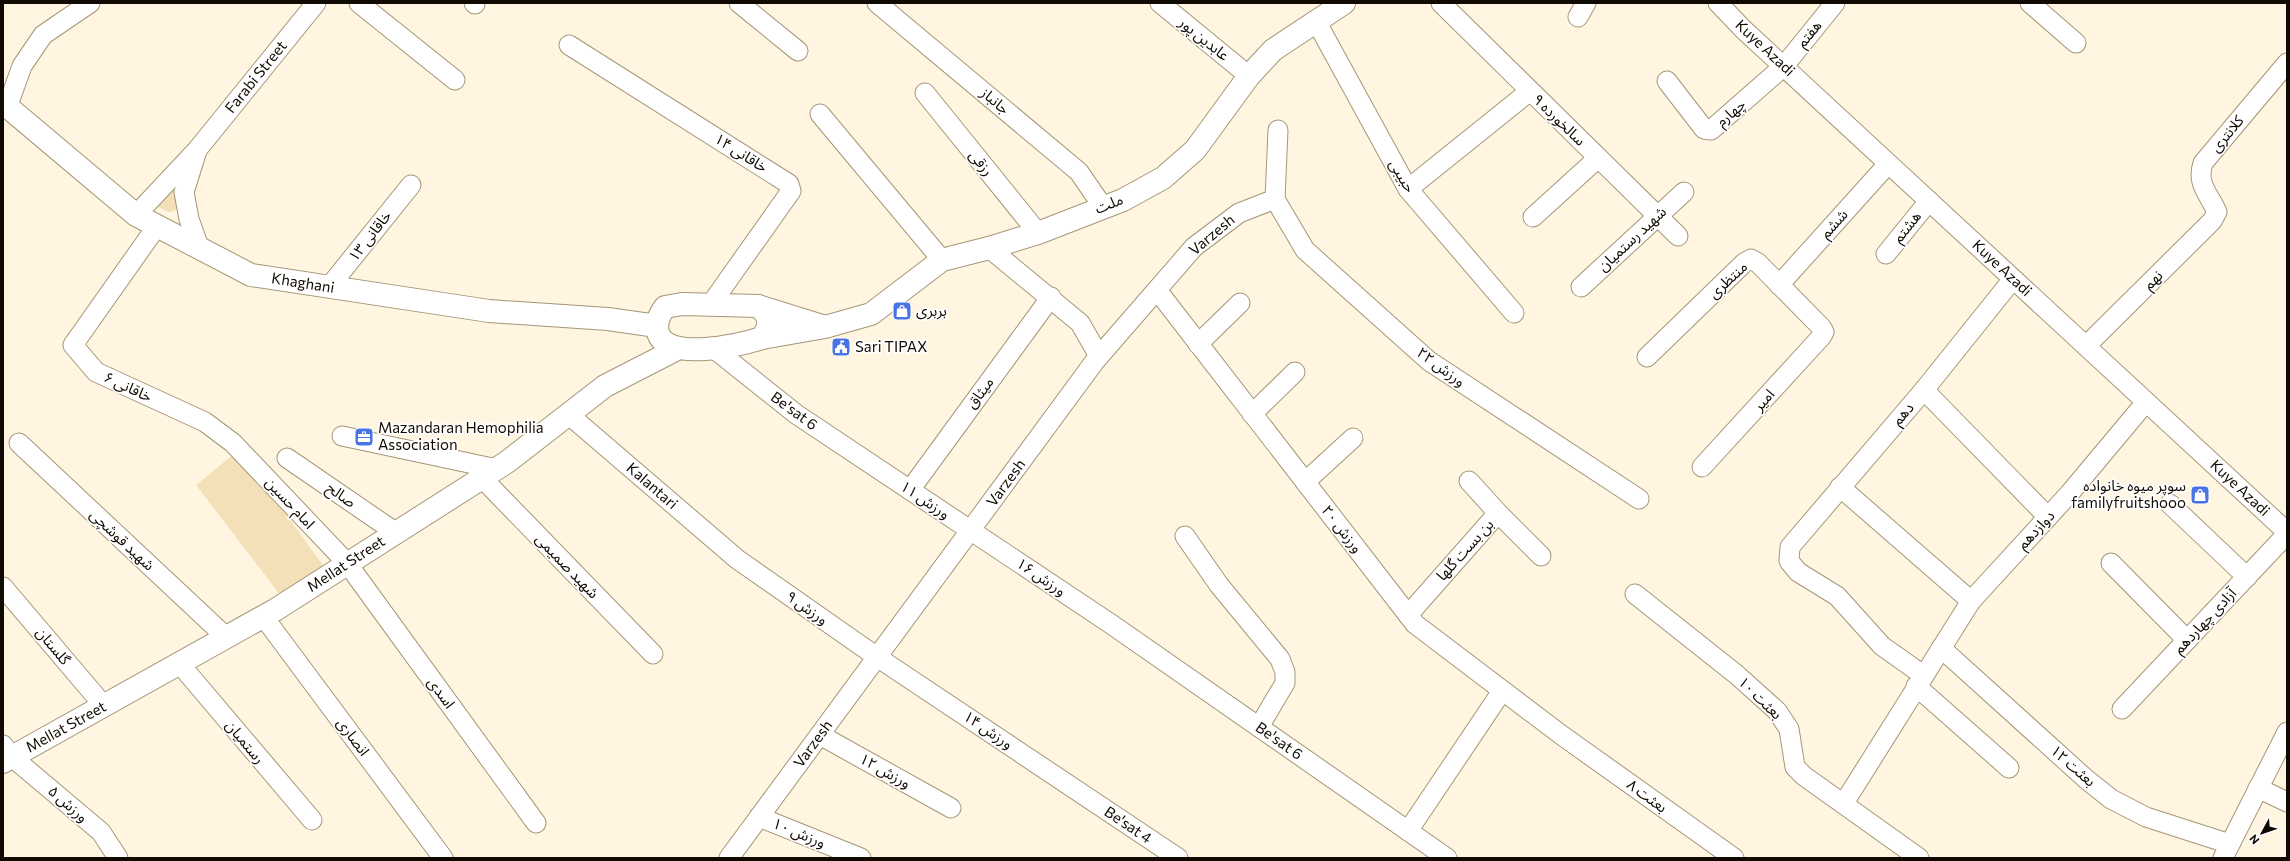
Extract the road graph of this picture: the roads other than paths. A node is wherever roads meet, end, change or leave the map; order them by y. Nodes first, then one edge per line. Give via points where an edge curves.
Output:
1 (90, 3) edge
2 (316, 3) edge
3 (359, 3) edge
4 (739, 3) edge
5 (877, 3) edge
6 (1160, 3) edge
7 (1344, 3) edge
8 (1441, 3) edge
9 (1718, 3) edge
10 (1835, 3) edge
11 (2030, 3) edge
12 (1316, 21) junction
13 (2076, 43) dead end
14 (569, 45) dead end
15 (798, 51) dead end
16 (2287, 63) edge
17 (1784, 66) junction
18 (1249, 76) junction
19 (455, 80) dead end
20 (1666, 81) dead end
21 (1530, 91) junction
22 (925, 93) dead end
23 (6, 104) edge
24 (820, 114) dead end
25 (1278, 130) dead end
26 (197, 150) junction
27 (1598, 158) junction
28 (1888, 164) junction
29 (410, 185) dead end
30 (1408, 189) junction
31 (1684, 192) dead end
32 (1275, 198) junction
33 (1929, 201) junction
34 (1103, 207) junction
35 (2217, 212) joint
36 (136, 215) junction
37 (1657, 216) junction
38 (1533, 217) dead end
39 (158, 226) junction
40 (1038, 233) junction
41 (1678, 236) dead end
42 (989, 248) junction
43 (200, 250) junction
44 (1886, 254) dead end
45 (942, 260) junction
46 (2013, 279) junction
47 (1779, 285) junction
48 (330, 287) junction
49 (1580, 287) dead end
50 (1157, 290) junction
51 (1050, 297) junction
52 (1240, 303) dead end
53 (711, 304) junction
54 (758, 306) junction
55 (1514, 313) dead end
56 (657, 326) junction
57 (825, 327) junction
58 (1824, 332) joint
59 (762, 338) junction
60 (1198, 344) junction
61 (2086, 346) junction
62 (712, 348) junction
63 (676, 349) junction
64 (1099, 356) junction
65 (1647, 357) dead end
66 (1295, 372) dead end
67 (1924, 390) junction
68 (2146, 402) junction
69 (568, 414) junction
70 (1252, 414) junction
71 (342, 436) dead end
72 (1354, 438) dead end
73 (19, 443) dead end
74 (233, 443) joint
75 (287, 458) dead end
76 (1702, 467) dead end
77 (879, 470) joint
78 (489, 473) junction
79 (1469, 481) dead end
80 (1305, 482) junction
81 (1840, 487) junction
82 (910, 490) junction
83 (1639, 499) dead end
84 (2170, 504) dead end
85 (1498, 513) junction
86 (2048, 517) junction
87 (971, 531) junction
88 (395, 532) junction
89 (2287, 533) edge
90 (1185, 536) dead end
91 (1541, 556) dead end
92 (737, 559) joint
93 (347, 563) junction
94 (2111, 563) dead end
95 (2247, 576) junction
96 (3, 587) edge
97 (1635, 594) dead end
98 (1971, 601) junction
99 (1408, 615) junction
100 (263, 616) junction
101 (1111, 624) joint
102 (226, 637) junction
103 (2187, 640) junction
104 (1941, 648) junction
105 (653, 654) dead end
106 (877, 657) junction
107 (179, 663) junction
108 (1920, 680) junction
109 (1502, 691) junction
110 (104, 706) junction
111 (2122, 709) dead end
112 (1259, 727) junction
113 (2287, 732) edge
114 (1560, 734) joint
115 (820, 735) junction
116 (6, 754) edge
117 (2009, 768) dead end
118 (2258, 788) junction
119 (2287, 802) edge
120 (1844, 803) junction
121 (1098, 805) joint
122 (950, 808) dead end
123 (759, 817) junction
124 (312, 820) dead end
125 (536, 823) dead end
126 (1408, 831) junction
127 (2226, 851) edge
128 (118, 858) edge
129 (443, 858) edge
130 (729, 858) edge
131 (861, 858) edge
132 (1178, 858) edge
133 (1447, 858) edge
134 (1734, 858) edge
135 (1919, 858) edge

1 - 23 street via 43,35 22,66
2 - 26 street, Farabi Street
3 - 19 street
4 - 15 street
5 - 34 street, جانباز via 1079,172
6 - 18 street, عابدین پور
7 - 12 main road, ملت
8 - 21 street, سالخورده ۹
9 - 17 street, Kuye Azadi
10 - 17 street, هفتم
11 - 13 street
12 - 18 main road, ملت via 1273,50
12 - 30 street, حبیبی
14 - 53 street, خاقانی ۱۴ via 791,187 791,191
16 - 35 street, کلانتری via 2203,163 2199,174 2200,182
17 - 20 street, چهارم via 1711,130 1704,129
17 - 28 street, Kuye Azadi
18 - 34 main road, ملت via 1194,150 1163,178 1123,200
21 - 27 street, سالخورده ۹
21 - 30 street
22 - 40 street, رزقی
23 - 36 main road, Khaghani
24 - 45 street
25 - 32 street
26 - 36 street, Farabi Street
26 - 43 street, Farabi Street via 184,192 188,219
27 - 37 street, سالخورده ۹
27 - 38 street
28 - 33 street, Kuye Azadi
28 - 47 street, ششم
29 - 48 street, خاقانی ۱۳
30 - 55 street, حبیبی
31 - 37 street, شهید رستمیان
32 - 50 street, Varzesh via 1239,213 1194,247
32 - 83 street, ورزش ۲۲ via 1305,250 1429,361
33 - 44 street, هشتم
33 - 46 street, Kuye Azadi
34 - 40 main road, ملت
35 - 61 street, نهم via 2212,221
36 - 39 main road, Khaghani
37 - 41 street, سالخورده ۹
37 - 49 street, شهید رستمیان
39 - 43 main road, Khaghani
39 - 74 street, خاقانی ۶ via 73,345 96,372 205,422
40 - 42 main road, ملت
42 - 45 main road, ملت
42 - 51 street
43 - 48 main road, Khaghani via 251,275
45 - 57 main road, ملت via 871,314
46 - 61 street, Kuye Azadi
46 - 67 street, دهم
47 - 58 street, منتظری
47 - 65 street, منتظری via 1751,259
48 - 56 main road, Khaghani via 489,311
50 - 60 street, ورزش ۲۰
50 - 64 street, Varzesh
51 - 64 street via 1080,323
51 - 82 street, میثاق
52 - 60 street
53 - 54 main road
53 - 56 main road via 665,307
54 - 57 main road
54 - 59 main road via 767,313 770,322
56 - 63 main road via 662,340
57 - 59 main road, ملت
58 - 76 street, امیر
59 - 62 main road, ملت
60 - 70 street, ورزش ۲۰
61 - 68 street, Kuye Azadi
62 - 63 main road, ملت
62 - 77 street, Be'sat 6 via 796,414
63 - 69 main road, Mellat Street via 604,386
64 - 87 street, Varzesh
66 - 70 street
67 - 81 street, دهم
67 - 86 street
68 - 86 street, دوازدهم
68 - 89 street, Kuye Azadi
69 - 78 main road, Mellat Street
69 - 92 street, Kalantari
70 - 80 street, ورزش ۲۰
71 - 78 street
72 - 80 street
73 - 102 street, شهید قوشچی
74 - 93 street, امام حسین
75 - 88 street, صالح
77 - 82 street, ورزش ۱۱
78 - 88 main road, Mellat Street
78 - 105 street, شهید صمیمی
79 - 85 street
80 - 99 street, ورزش ۲۰
81 - 98 street
81 - 108 street, دهم via 1790,547 1789,561 1798,572 1837,596 1882,646
82 - 87 street, ورزش ۱۱
84 - 95 street
85 - 91 street, بن بست گلها
85 - 99 street, بن بست گلها
86 - 98 street, دوازدهم
87 - 101 street, ورزش ۱۶
87 - 106 street, Varzesh
88 - 93 main road, Mellat Street
89 - 95 street, آزادی چهاردهم
90 - 112 street via 1218,585 1280,659 1285,672 1285,683
92 - 106 street, ورزش ۹
93 - 100 main road, Mellat Street
93 - 125 street, اسدی
94 - 103 street
95 - 103 street, آزادی چهاردهم
96 - 110 street, گلستان
97 - 120 street, بعثت ۱۰ via 1737,675 1777,711 1789,729 1795,767
98 - 104 street, دوازدهم
99 - 109 street, ورزش ۲۰ via 1414,624
100 - 102 main road, Mellat Street
100 - 129 street, انصاری
101 - 112 street, Be'sat 6
102 - 107 main road, Mellat Street
103 - 111 street, آزادی چهاردهم
104 - 108 street, دوازدهم
104 - 127 street, بعثت ۱۲ via 2111,799
106 - 115 street, Varzesh
106 - 121 street, ورزش ۱۴
107 - 110 main road, Mellat Street
107 - 124 street, رستمیان
108 - 117 street
108 - 120 street, دوازدهم
109 - 114 street, ورزش ۲۰
109 - 126 street
110 - 116 main road, Mellat Street
112 - 126 street, Be'sat 6
113 - 118 street
114 - 134 street, بعثت ٨
115 - 122 street, ورزش ۱۲
115 - 123 street, Varzesh
116 - 128 street, ورزش ۵ via 101,832
118 - 119 street
118 - 127 street
120 - 135 street, بعثت ۱۰
121 - 132 street, Be'sat 4
123 - 130 street, Varzesh
123 - 131 street, ورزش ۱۰
126 - 133 street, Be'sat 6

